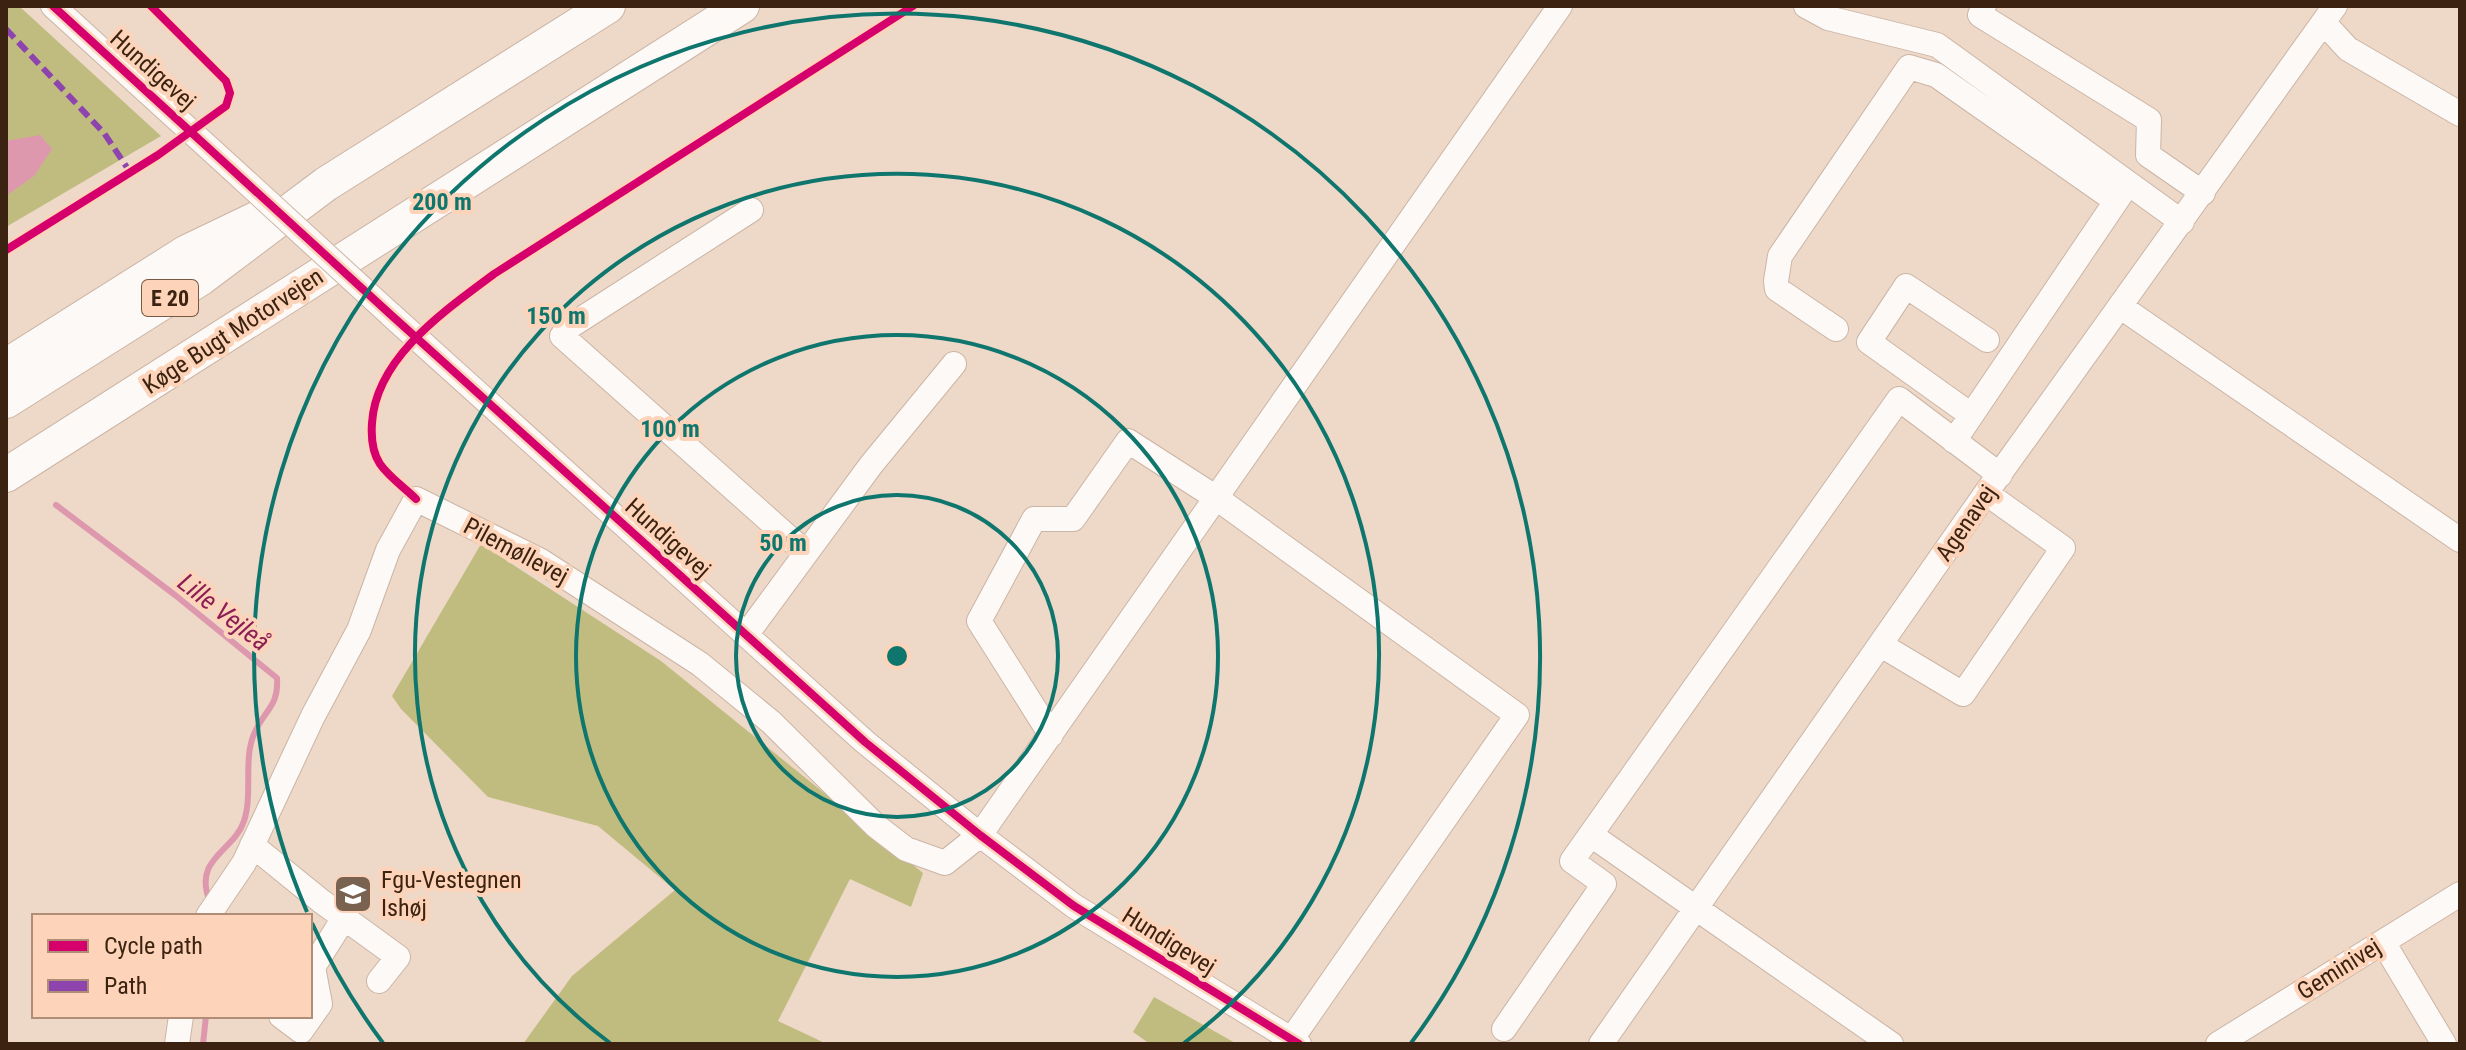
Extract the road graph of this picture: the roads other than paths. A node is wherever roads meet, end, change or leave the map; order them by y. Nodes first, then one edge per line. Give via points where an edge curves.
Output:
1 (53, 6) edge
2 (608, 6) edge
3 (742, 6) edge
4 (1560, 6) edge
5 (1806, 6) edge
6 (1974, 9) edge
7 (2330, 15) edge
8 (2460, 114) edge
9 (326, 184) junction
10 (2122, 192) junction
11 (2203, 193) junction
12 (751, 210) dead end
13 (2182, 222) junction
14 (2121, 307) junction
15 (1836, 329) dead end
16 (1987, 340) dead end
17 (954, 364) dead end
18 (6, 366) edge
19 (6, 401) edge
20 (1971, 415) junction
21 (1954, 441) junction
22 (6, 475) edge
23 (1993, 484) junction
24 (1215, 497) junction
25 (2460, 540) edge
26 (806, 553) junction
27 (746, 635) junction
28 (1881, 645) junction
29 (1051, 735) junction
30 (980, 835) junction
31 (1591, 835) junction
32 (252, 845) junction
33 (227, 891) junction
34 (2460, 894) edge
35 (1696, 908) junction
36 (210, 914) edge
37 (231, 914) edge
38 (344, 918) junction
39 (2383, 942) junction
40 (379, 981) dead end
41 (312, 1015) edge
42 (181, 1018) edge
43 (284, 1018) edge
44 (310, 1018) edge
45 (1504, 1029) dead end
46 (1877, 1040) edge
47 (1295, 1042) edge
48 (177, 1044) edge
49 (1601, 1044) edge
50 (2218, 1044) edge
51 (2444, 1044) edge

1 - 27 street, Hundigevej, bridge
2 - 9 highway, E 20
3 - 22 highway, Køge Bugt Motorvejen / E 20
4 - 24 street
5 - 10 street via 1828,18 1937,45
6 - 11 street via 2149,120 2148,155
7 - 8 street via 2348,49
7 - 11 street, Agenavej
9 - 18 highway via 187,252
9 - 19 highway, E 20 via 201,278
10 - 13 street
10 - 15 street via 1936,75 1909,67 1780,256 1777,289
10 - 20 street
11 - 13 street, Agenavej
12 - 26 street via 562,336
13 - 14 street, Agenavej
14 - 23 street, Agenavej
14 - 25 street
16 - 20 street via 1906,286 1869,342
17 - 26 street
20 - 21 street
21 - 23 street
21 - 31 street via 1899,399
23 - 28 street, Agenavej
23 - 28 street via 2063,548 1963,694
24 - 29 street
24 - 29 street via 1128,441 1073,519 1034,519 979,621
24 - 47 street via 1517,715
26 - 27 street
27 - 30 street, Hundigevej via 865,742
28 - 35 street, Agenavej
29 - 30 street
30 - 32 street, Pilemøllevej via 945,863 906,849 771,722 700,664 541,561 416,499 388,550 359,630
30 - 47 street, Hundigevej via 1074,906
31 - 35 street
31 - 45 street via 1572,861 1604,884
32 - 33 street, Pilemøllevej
32 - 38 street
33 - 36 street, Pilemøllevej
33 - 37 street
34 - 39 street, Geminivej
35 - 46 street
35 - 49 street, Agenavej
38 - 40 street via 398,957
38 - 41 street via 313,967 320,1004
39 - 50 street, Geminivej
39 - 51 street
42 - 48 street
43 - 44 street via 301,1031

